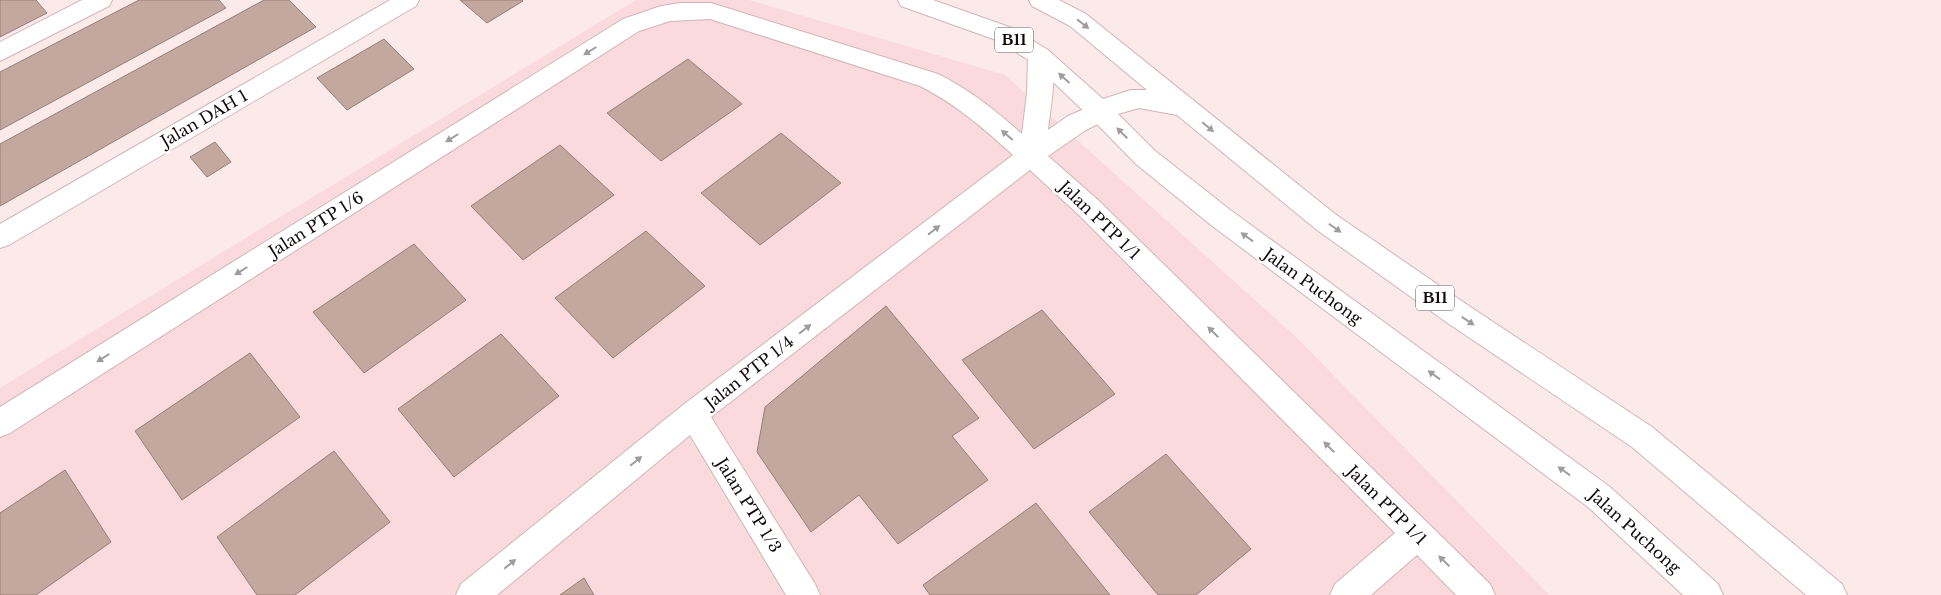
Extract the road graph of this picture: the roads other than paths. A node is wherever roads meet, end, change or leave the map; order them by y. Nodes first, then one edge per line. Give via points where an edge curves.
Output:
1 (101, 0) edge
2 (408, 0) edge
3 (909, 0) edge
4 (1040, 0) edge
5 (631, 25) joint
6 (0, 52) edge
7 (1040, 56) junction
8 (1184, 107) junction
9 (1100, 111) junction
10 (1031, 155) junction
11 (0, 237) edge
12 (694, 414) junction
13 (0, 423) edge
14 (1417, 535) junction
15 (472, 595) edge
16 (804, 595) edge
17 (1346, 595) edge
18 (1479, 595) edge
19 (1707, 595) edge
20 (1831, 595) edge

1 - 6 street
2 - 11 street, Jalan DAH 1
3 - 7 street, Jalan Puchong / B11 via 1004,34
4 -> 8 street, B11 via 1078,20
10 -> 5 street, Jalan PTP 1/1 via 978,109 929,80 712,11 690,8 656,14
5 -> 13 street, Jalan PTP 1/6
9 -> 7 street, Jalan Puchong / B11
7 - 10 street via 1042,84
8 - 9 street, Jalan PTP 1/4 via 1150,98 1130,98
8 -> 20 street, B11 via 1326,222 1642,437
9 - 10 street, Jalan PTP 1/4 via 1077,122
19 -> 9 street, Jalan Puchong / B11 via 1599,497 1220,217 1145,157
12 -> 10 street, Jalan PTP 1/4
14 -> 10 street, Jalan PTP 1/1 via 1096,215
15 -> 12 street, Jalan PTP 1/4
12 - 16 street, Jalan PTP 1/3
14 - 17 street
18 -> 14 street, Jalan PTP 1/1

